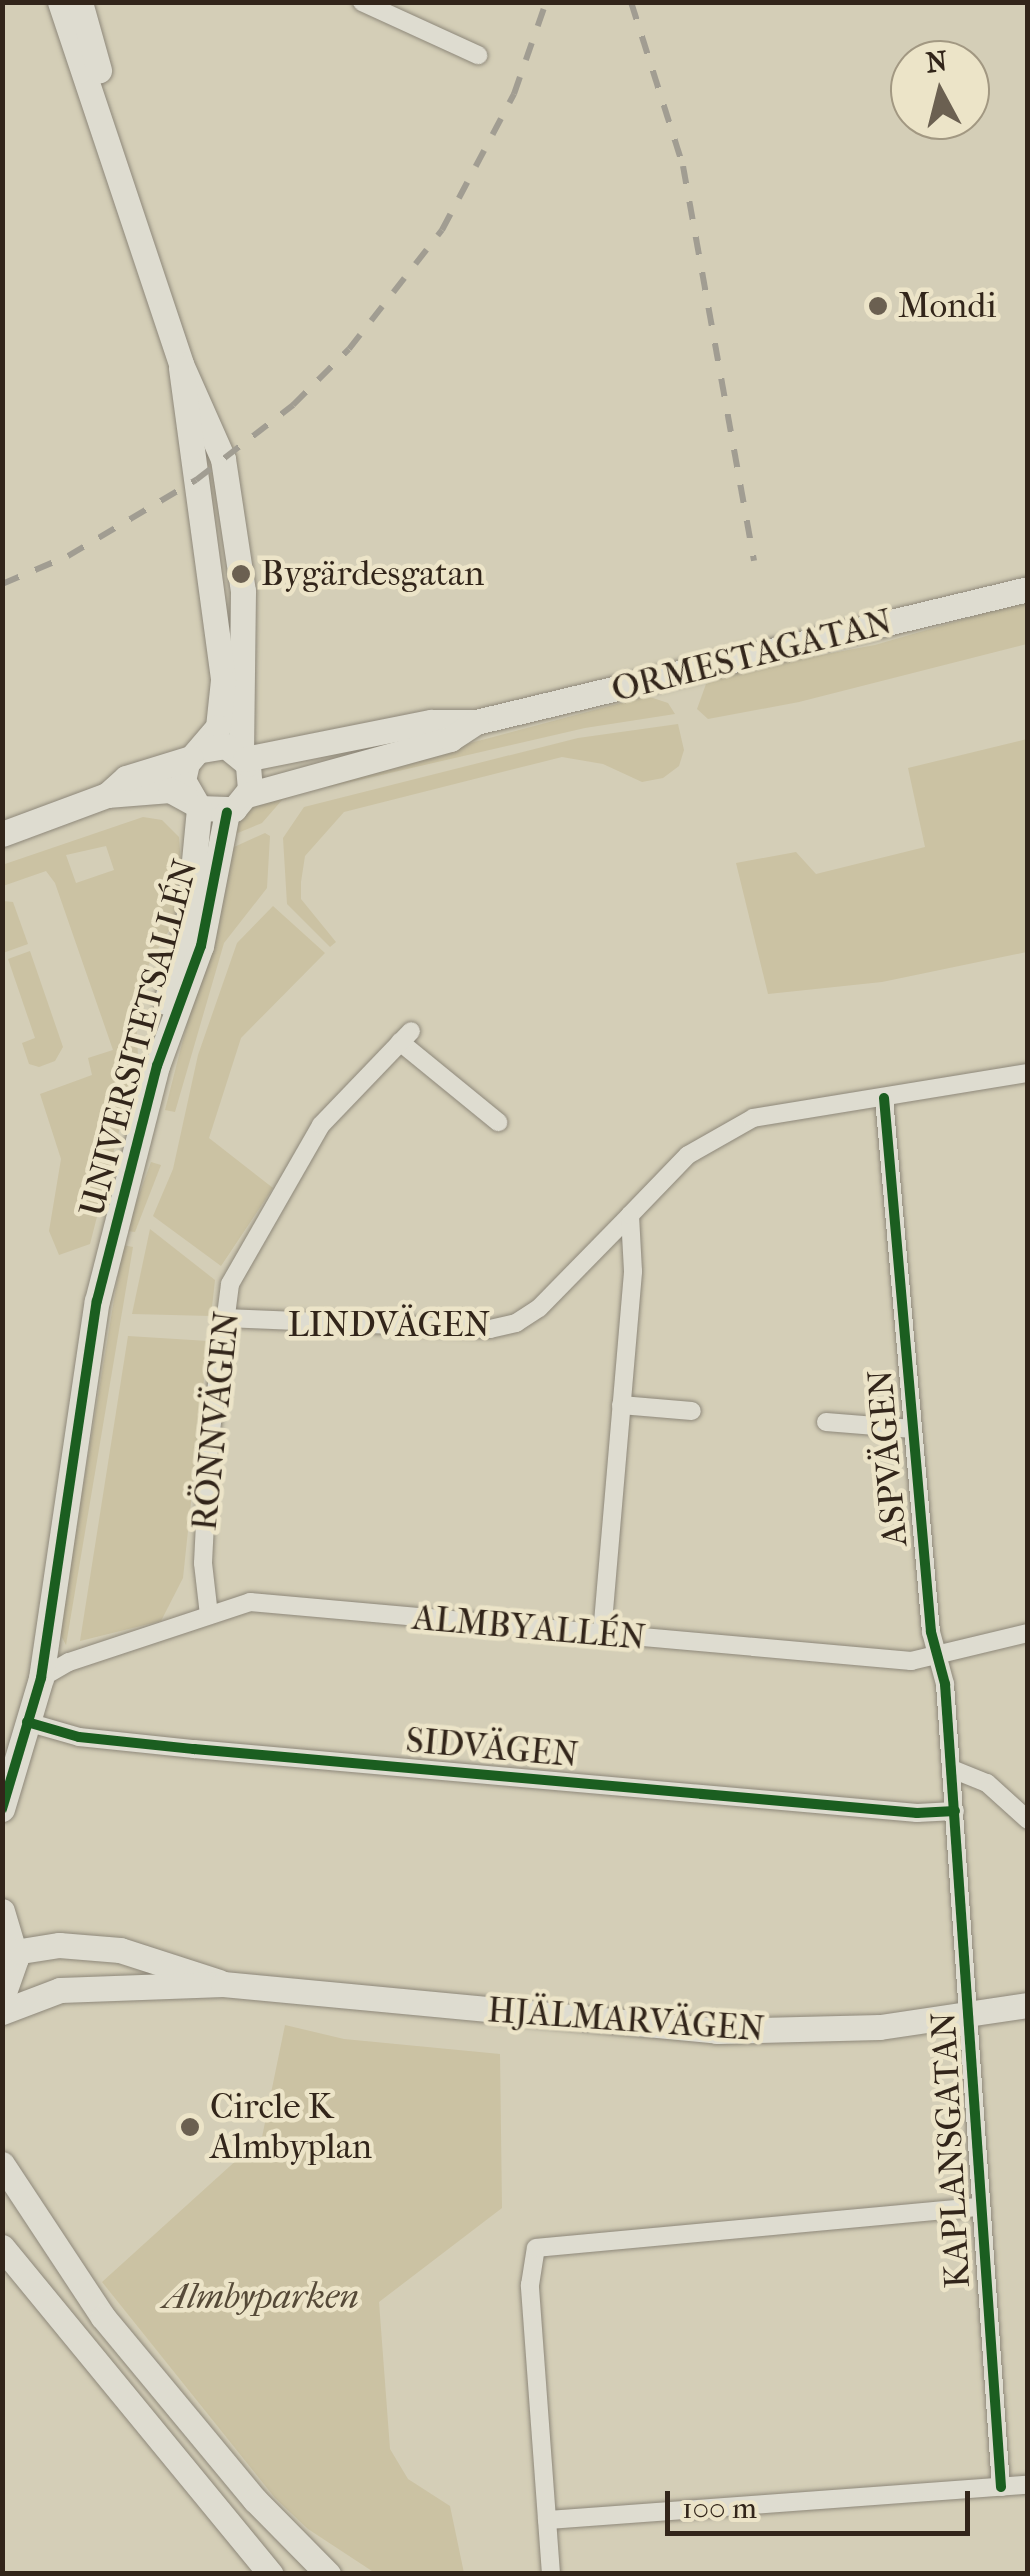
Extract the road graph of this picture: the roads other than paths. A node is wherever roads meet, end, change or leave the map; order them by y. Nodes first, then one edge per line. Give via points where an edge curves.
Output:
1 (60, 2) edge
2 (80, 2) edge
3 (362, 2) edge
4 (478, 55) dead end
5 (104, 120) junction
6 (181, 364) junction
7 (1028, 588) edge
8 (476, 722) junction
9 (195, 754) junction
10 (243, 757) junction
11 (107, 795) junction
12 (237, 803) junction
13 (195, 805) junction
14 (2, 834) edge
15 (157, 1066) junction
16 (1028, 1074) edge
17 (884, 1098) junction
18 (498, 1122) dead end
19 (630, 1216) junction
20 (225, 1318) junction
21 (622, 1405) junction
22 (692, 1410) dead end
23 (826, 1422) dead end
24 (913, 1429) junction
25 (209, 1615) junction
26 (1028, 1633) edge
27 (602, 1634) junction
28 (938, 1658) junction
29 (42, 1678) junction
30 (27, 1722) junction
31 (952, 1769) junction
32 (2, 1809) edge
33 (956, 1810) junction
34 (1028, 1820) edge
35 (2, 1911) edge
36 (9, 1961) edge
37 (223, 1984) junction
38 (60, 1990) junction
39 (2, 1998) edge
40 (1028, 2005) edge
41 (2, 2012) edge
42 (970, 2014) junction
43 (2, 2164) edge
44 (979, 2207) junction
45 (2, 2247) edge
46 (1028, 2485) edge
47 (1001, 2487) junction
48 (547, 2520) junction
49 (271, 2574) edge
50 (328, 2574) edge
51 (551, 2574) edge

1 - 5 street
2 - 5 street via 103,84
3 - 4 street
5 - 6 street
6 - 9 street via 222,680 218,727
6 - 10 street via 211,426 231,502 245,635
7 - 8 street, ORMESTAGATAN
8 - 10 street, ORMESTAGATAN via 431,722
8 - 12 street, ORMESTAGATAN via 450,739
9 - 10 street via 226,746
9 - 11 street via 126,778
9 - 13 street via 183,780
10 - 12 street via 251,777
11 - 13 street via 170,790
11 - 14 street
12 - 13 street
12 - 15 street, UNIVERSITETSALLÉN via 200,946
13 - 15 street, UNIVERSITETSALLÉN via 188,923 159,1029
15 - 29 street, UNIVERSITETSALLÉN via 97,1301
16 - 17 street, LINDVÄGEN
17 - 19 street, LINDVÄGEN via 802,1106 726,1129 688,1155
17 - 24 street, ASPVÄGEN
18 - 20 street, RÖNNVÄGEN via 406,1036 322,1125 230,1284
19 - 20 street, LINDVÄGEN via 516,1323 490,1329
19 - 21 street
20 - 25 street, RÖNNVÄGEN via 209,1446 203,1564
21 - 22 street
21 - 27 street
23 - 24 street, ASPVÄGEN
24 - 28 street, ASPVÄGEN
25 - 27 street, ALMBYALLÉN via 275,1601
25 - 29 street, ALMBYALLÉN
26 - 28 street, ALMBYALLÉN
27 - 28 street, ALMBYALLÉN via 882,1660
28 - 31 street, ASPVÄGEN
29 - 30 street, UNIVERSITETSALLÉN
30 - 32 street, UNIVERSITETSALLÉN
30 - 33 street, SIDVÄGEN via 79,1737 226,1752 916,1813
31 - 33 street, ASPVÄGEN
31 - 34 street via 987,1783
33 - 42 street, KAPLANSGATAN
35 - 36 street
36 - 37 street, HJÄLMARVÄGEN via 120,1950
36 - 38 street
36 - 39 street
37 - 38 street, HJÄLMARVÄGEN
37 - 42 street, HJÄLMARVÄGEN via 716,2031 880,2027
38 - 41 street, HJÄLMARVÄGEN
40 - 42 street, HJÄLMARVÄGEN
42 - 44 street, KAPLANSGATAN
43 - 50 street via 103,2317 255,2500
44 - 47 street, KAPLANSGATAN
44 - 48 street via 536,2248 530,2285
45 - 49 street
46 - 47 street
47 - 48 street
48 - 51 street

